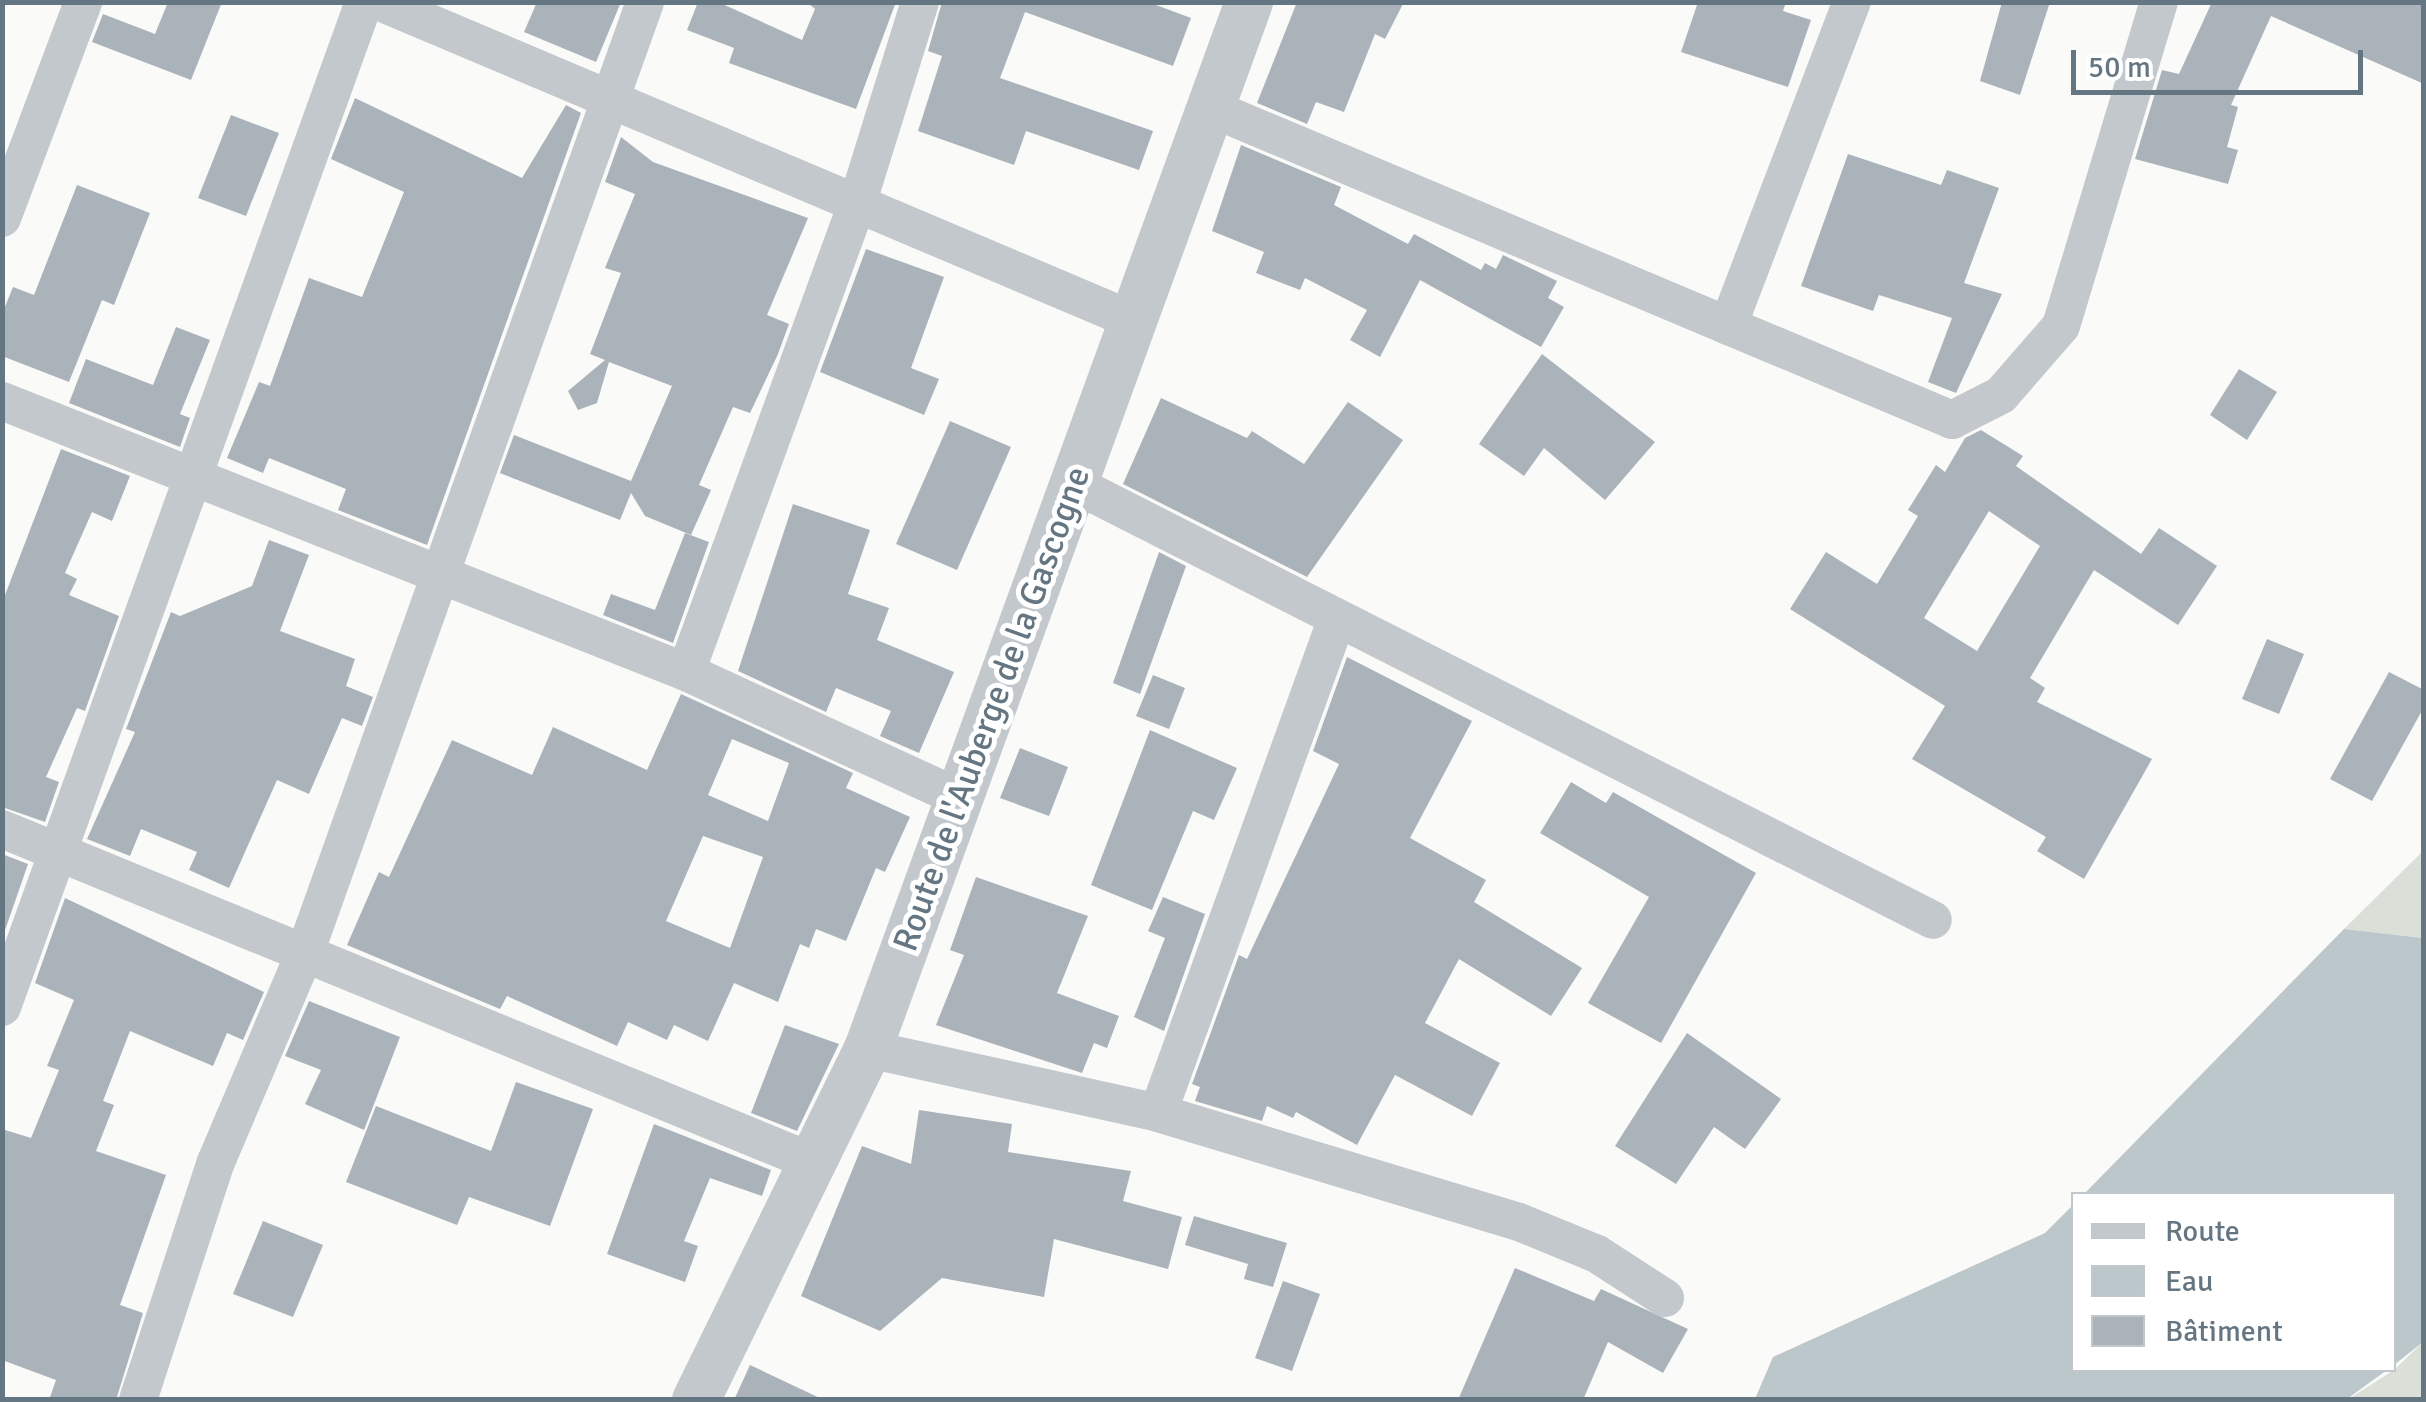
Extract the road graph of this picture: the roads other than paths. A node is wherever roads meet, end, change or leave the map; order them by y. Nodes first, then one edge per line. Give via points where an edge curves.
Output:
1 (83, 2) edge
2 (364, 2) edge
3 (380, 2) edge
4 (645, 2) edge
5 (920, 2) edge
6 (1249, 2) edge
7 (1852, 2) edge
8 (2159, 2) edge
9 (610, 96) junction
10 (1214, 109) junction
11 (858, 201) junction
12 (2, 218) edge
13 (1130, 319) junction
14 (1728, 326) junction
15 (2, 402) edge
16 (192, 482) junction
17 (1074, 484) junction
18 (443, 576) junction
19 (1336, 621) junction
20 (686, 672) junction
21 (962, 799) junction
22 (2, 829) edge
23 (62, 851) junction
24 (1934, 920) dead end
25 (306, 950) junction
26 (2, 1007) edge
27 (868, 1050) junction
28 (1158, 1113) junction
29 (816, 1164) junction
30 (1665, 1298) dead end
31 (138, 1400) edge
32 (696, 1400) edge

1 - 12 street
2 - 16 street
3 - 9 street
4 - 9 street
5 - 11 street
6 - 10 street, Route de l'Auberge de la Gascogne
7 - 14 street
8 - 14 street via 2061,326 2001,396 1952,420 1928,416
9 - 11 street
9 - 18 street
10 - 13 street, Route de l'Auberge de la Gascogne
10 - 14 street
11 - 13 street
11 - 20 street
13 - 17 street, Route de l'Auberge de la Gascogne
15 - 16 street
16 - 18 street
16 - 23 street
17 - 19 street
17 - 21 street, Route de l'Auberge de la Gascogne
18 - 20 street
18 - 25 street
19 - 24 street
19 - 28 street
20 - 21 street
21 - 27 street, Route de l'Auberge de la Gascogne
22 - 23 street
23 - 25 street
23 - 26 street
25 - 29 street
25 - 31 street via 216,1162
27 - 28 street
27 - 29 street, Route de l'Auberge de la Gascogne
28 - 30 street via 1519,1222 1596,1254
29 - 32 street, Route de l'Auberge de la Gascogne

